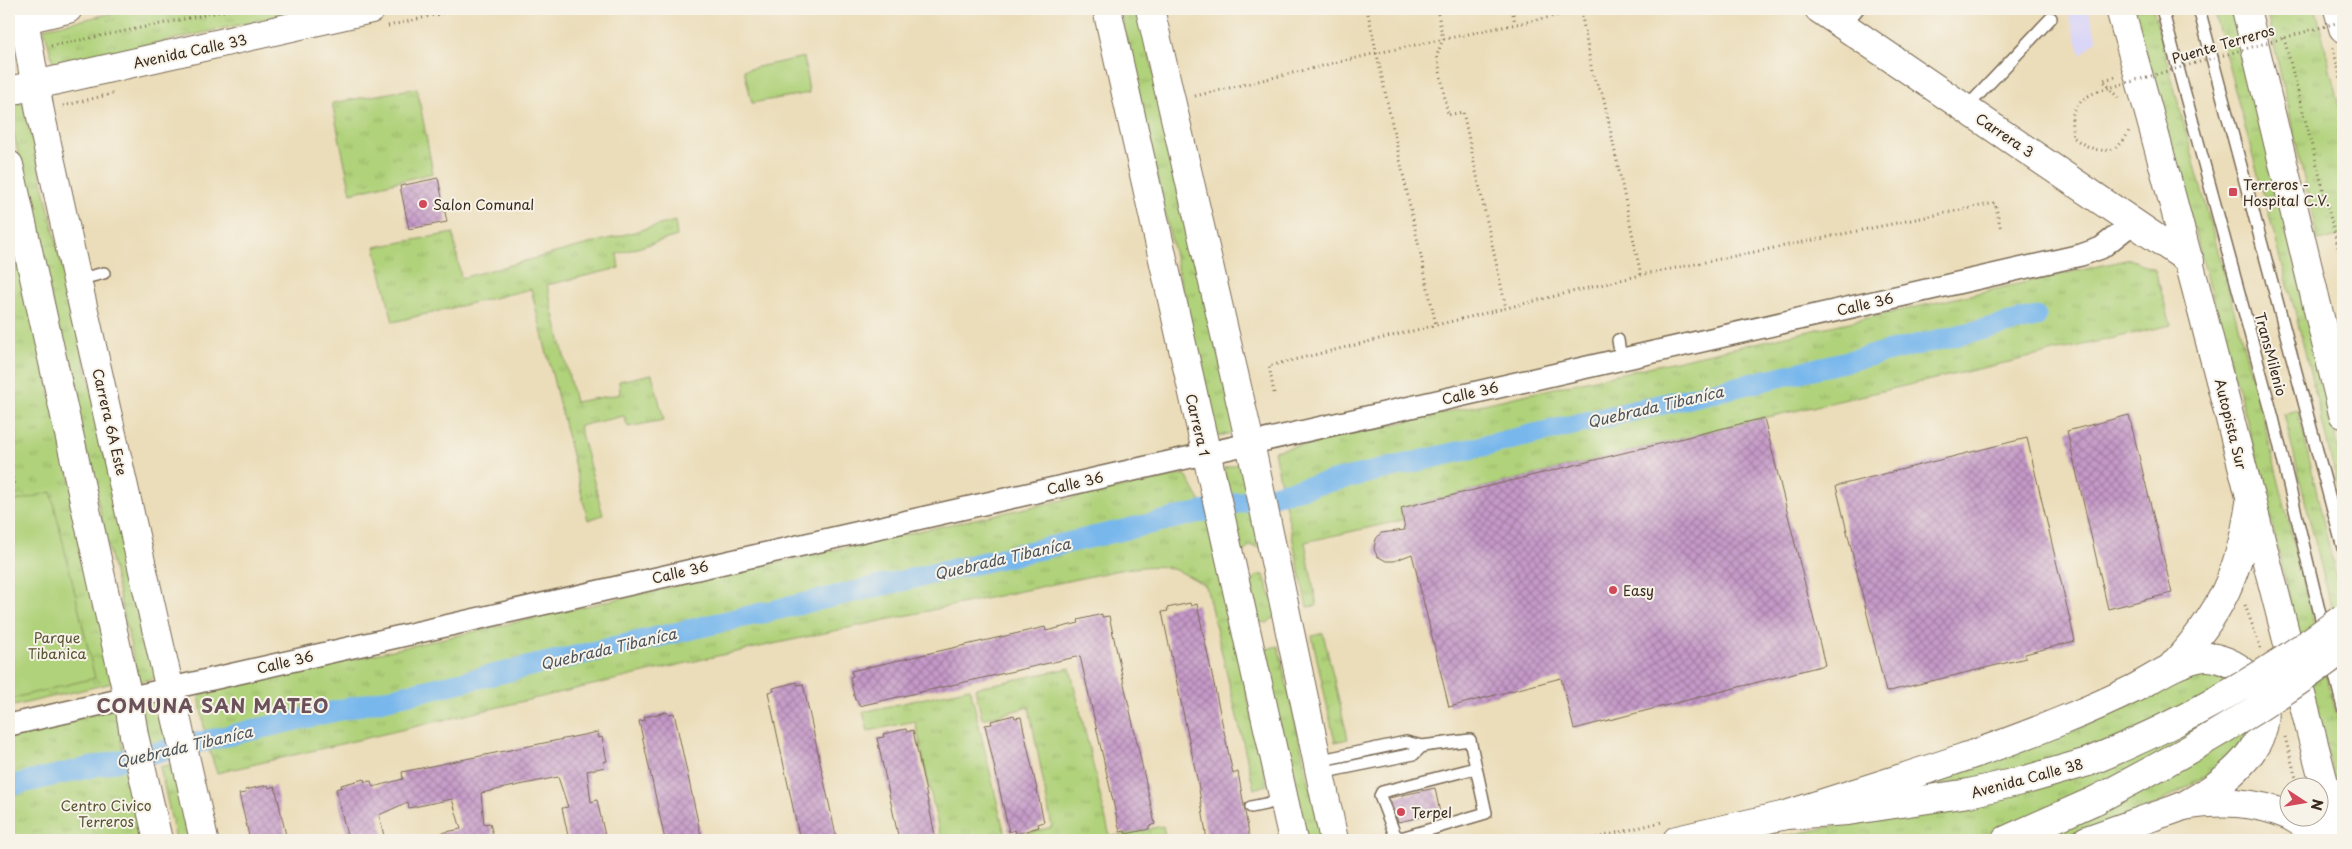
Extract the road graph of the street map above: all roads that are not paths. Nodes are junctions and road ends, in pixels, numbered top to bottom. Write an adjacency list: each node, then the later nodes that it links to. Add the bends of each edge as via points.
1 (68, 9): 13 (main road)
2 (370, 9): 15 (main road, Avenida Calle 33)
3 (1107, 9): 25 (main road, Carrera 1, via 1120,105)
4 (1150, 9): 24 (main road)
5 (1820, 9): 11 (main road, Carrera 3)
6 (2120, 9): 20 (main road, Autopista Sur)
7 (2162, 9): 37 (lane, TransMilenio, via 2273,418)
8 (2199, 9): 27 (lane, TransMilenio)
9 (2246, 9): 23 (main road)
10 (2338, 9): 14 (main road)
11 (1851, 17): 17 (main road, Carrera 3)
12 (2050, 18): 17 (lane)
13 (14, 19): 15 (main road, Carrera 6A Este, via 29,51)
14 (2343, 28)
15 (36, 85): 16 (main road, Avenida Calle 33); 22 (main road, Carrera 6A Este)
16 (9, 91)
17 (1966, 108): 19 (main road, Carrera 3)
18 (9, 166): 36 (main road)
19 (2133, 223): 20 (main road, Carrera 3); 24 (street, Calle 36, via 2101,248 2081,255 1620,349)
20 (2190, 262): 26 (main road, Autopista Sur)
21 (104, 273): 22 (lane)
22 (77, 280): 35 (main road, Carrera 6A Este)
23 (2343, 414)
24 (1250, 443): 25 (street, Calle 36); 28 (main road)
25 (1205, 453): 29 (main road, Carrera 1); 35 (street, Calle 36, via 911,512)
26 (2250, 503): 34 (main road, via 2244,541 2233,577 2203,631); 55 (main road, Autopista Sur)
27 (2343, 548)
28 (1278, 578): 29 (main road, via 1269,565 1255,562 1243,568); 32 (main road)
29 (1236, 590): 31 (main road, Carrera 1)
30 (2343, 618): 45 (main road, Avenida Calle 38, bridge, via 2224,698 2180,722 2088,762 1960,795 1848,811)
31 (1243, 619): 32 (main road, via 1254,633 1264,639 1276,637); 41 (main road, Carrera 1)
32 (1289, 626): 39 (main road)
33 (2343, 649): 52 (main road, bridge, via 2213,736 2096,800)
34 (2171, 668): 42 (main road, via 2199,657 2228,662 2249,676 2263,704 2263,728 2249,757); 45 (main road, via 2060,722)
35 (170, 688): 36 (street, Calle 36); 49 (main road, Carrera 6A Este)
36 (128, 698): 38 (street, Calle 36); 48 (main road)
37 (2343, 708)
38 (9, 725)
39 (1319, 767): 40 (lane, via 1414,754 1422,746 1470,740); 51 (main road)
40 (1476, 768): 40 (lane, via 1382,792 1380,796 1395,835 1401,838 1486,813)
41 (1284, 800): 43 (lane); 50 (main road, Carrera 1)
42 (2184, 806): 44 (main road, via 2210,801 2236,802); 53 (main road)
43 (1251, 807)
44 (2280, 812)
45 (1786, 815): 47 (main road, Avenida Calle 38)
46 (2306, 826): 54 (main road)
47 (1674, 830)
48 (158, 840)
49 (204, 840)
50 (1292, 840)
51 (1334, 840)
52 (2006, 840)
53 (2087, 840)
54 (2326, 840)
55 (2339, 840)

